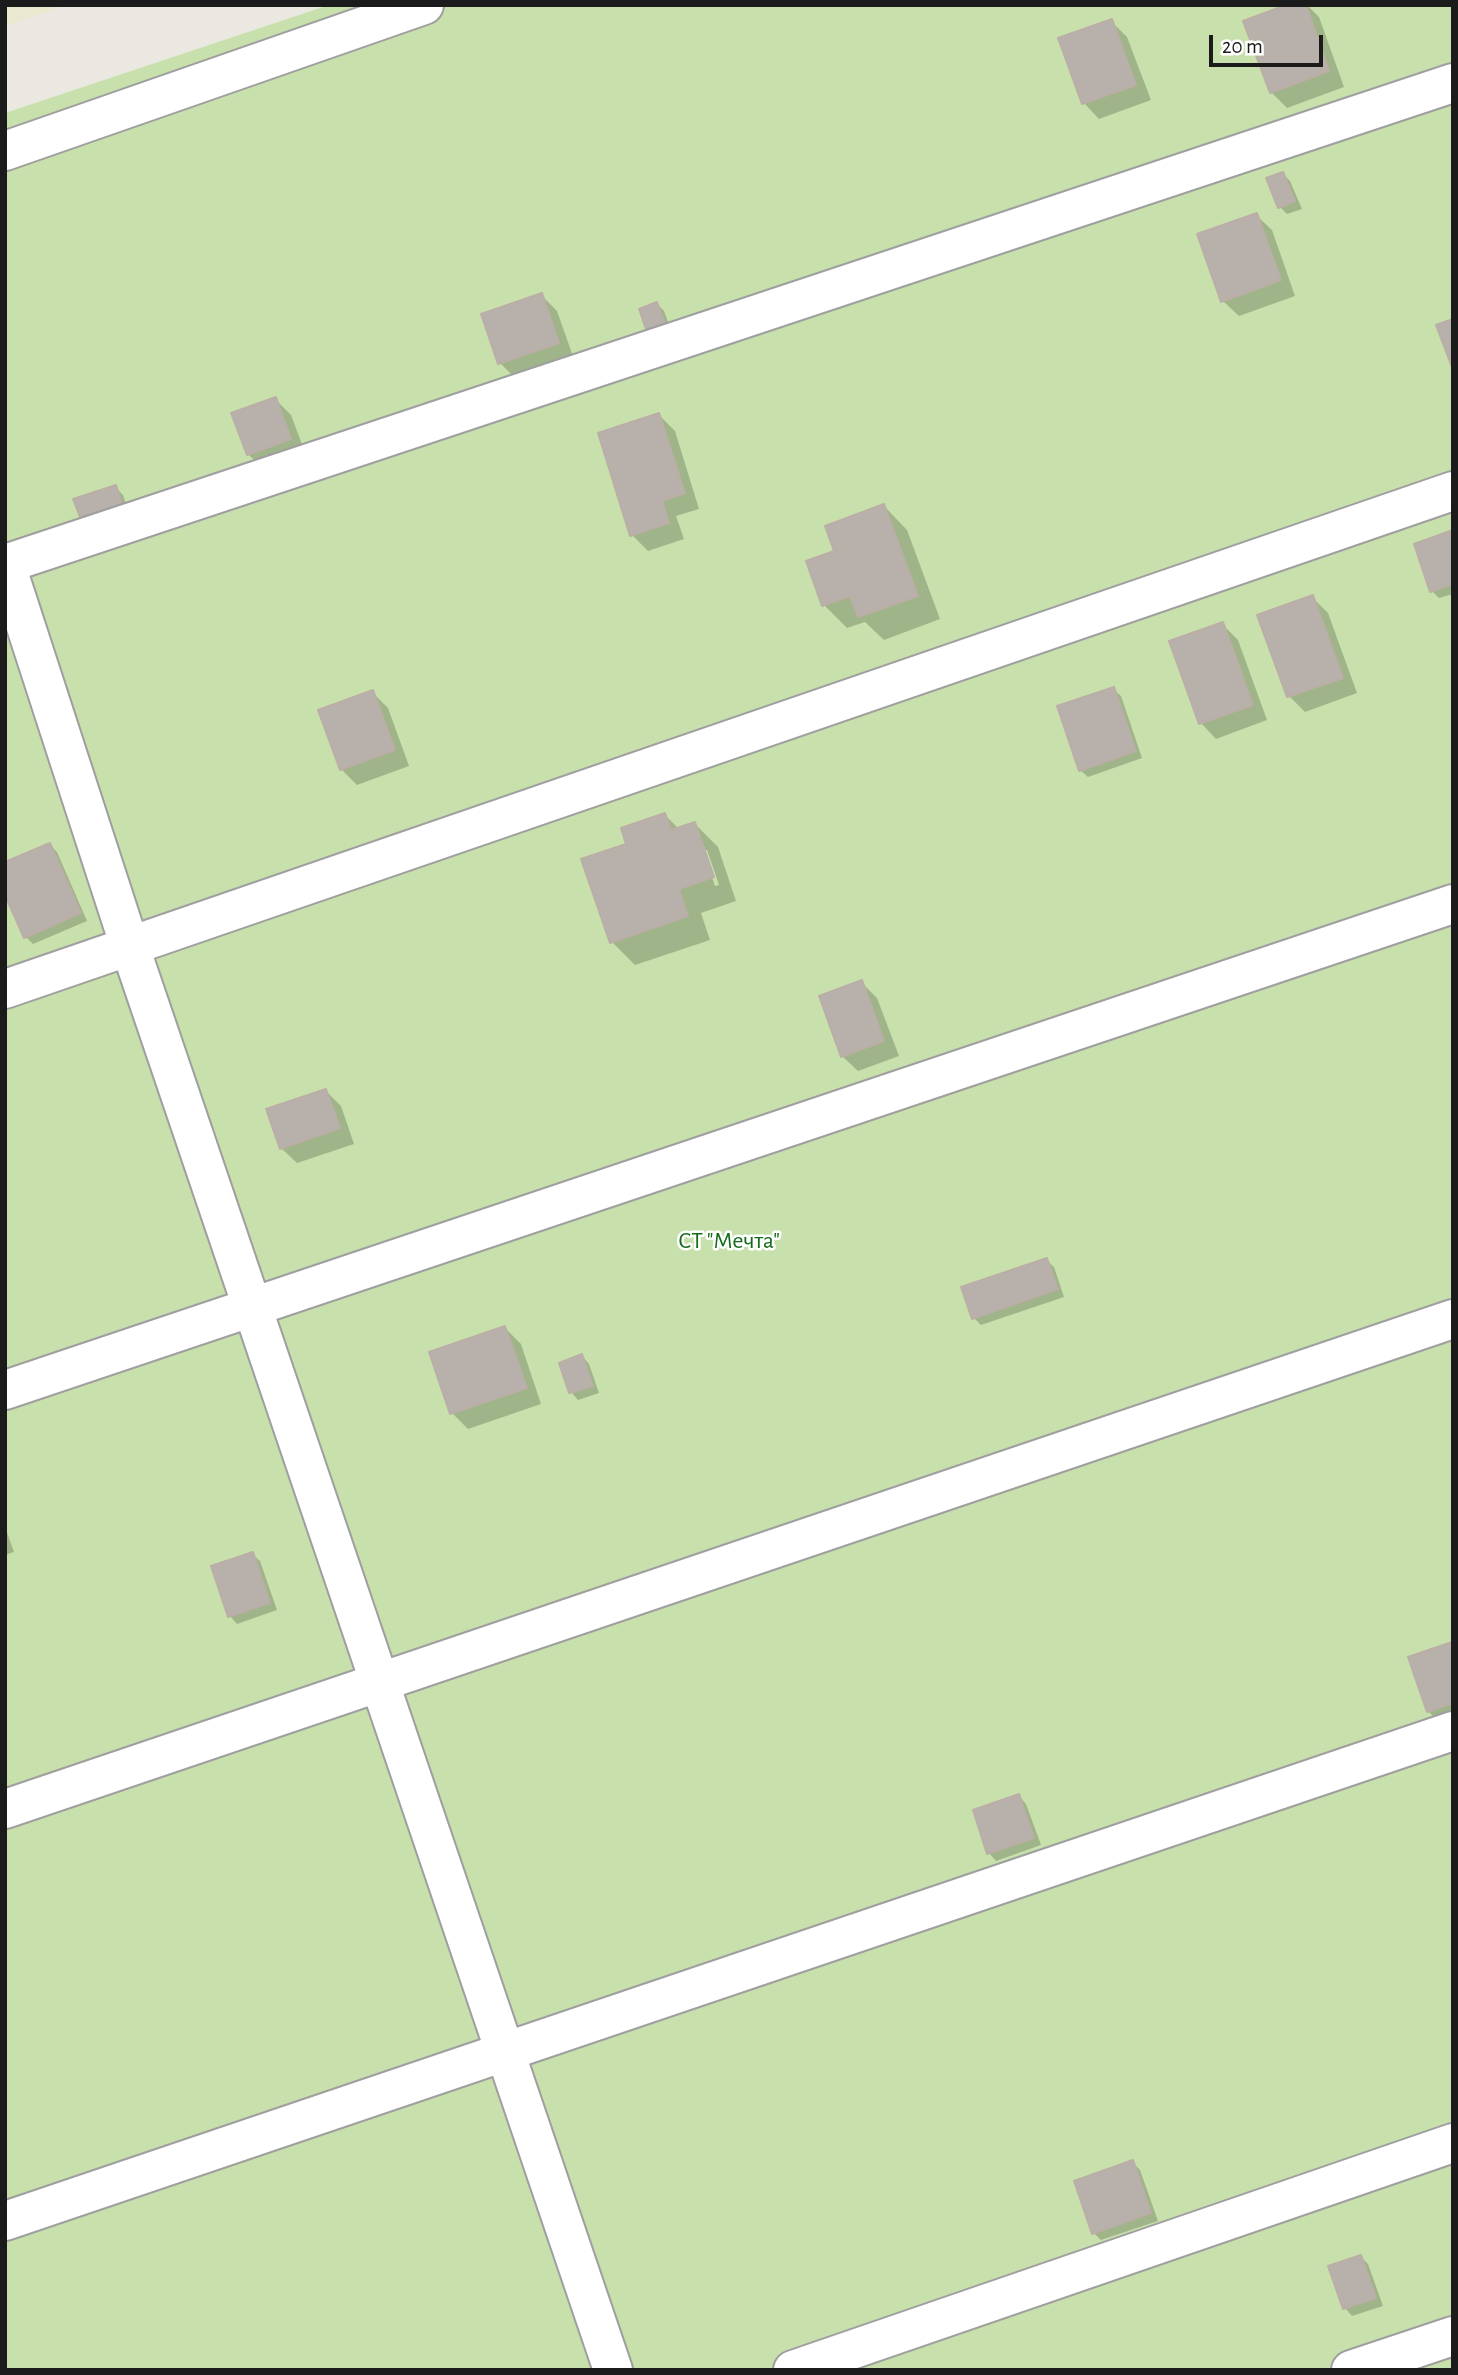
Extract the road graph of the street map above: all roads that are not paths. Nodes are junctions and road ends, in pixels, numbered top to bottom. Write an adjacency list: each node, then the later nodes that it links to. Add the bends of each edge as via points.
1 (424, 5): 3 (lane)
2 (1453, 83): 5 (lane)
3 (5, 151)
4 (1453, 491): 7 (lane)
5 (5, 563): 7 (lane)
6 (1453, 904): 9 (lane)
7 (130, 947): 8 (lane); 9 (lane)
8 (5, 989)
9 (251, 1307): 11 (lane); 12 (lane)
10 (1453, 1319): 12 (lane)
11 (5, 1390)
12 (379, 1682): 14 (lane); 15 (lane)
13 (1453, 1731): 15 (lane)
14 (5, 1809)
15 (505, 2051): 17 (lane); 19 (lane)
16 (1453, 2143): 20 (lane)
17 (5, 2221)
18 (1453, 2336): 21 (lane)
19 (613, 2370)
20 (793, 2370)
21 (1351, 2370)

